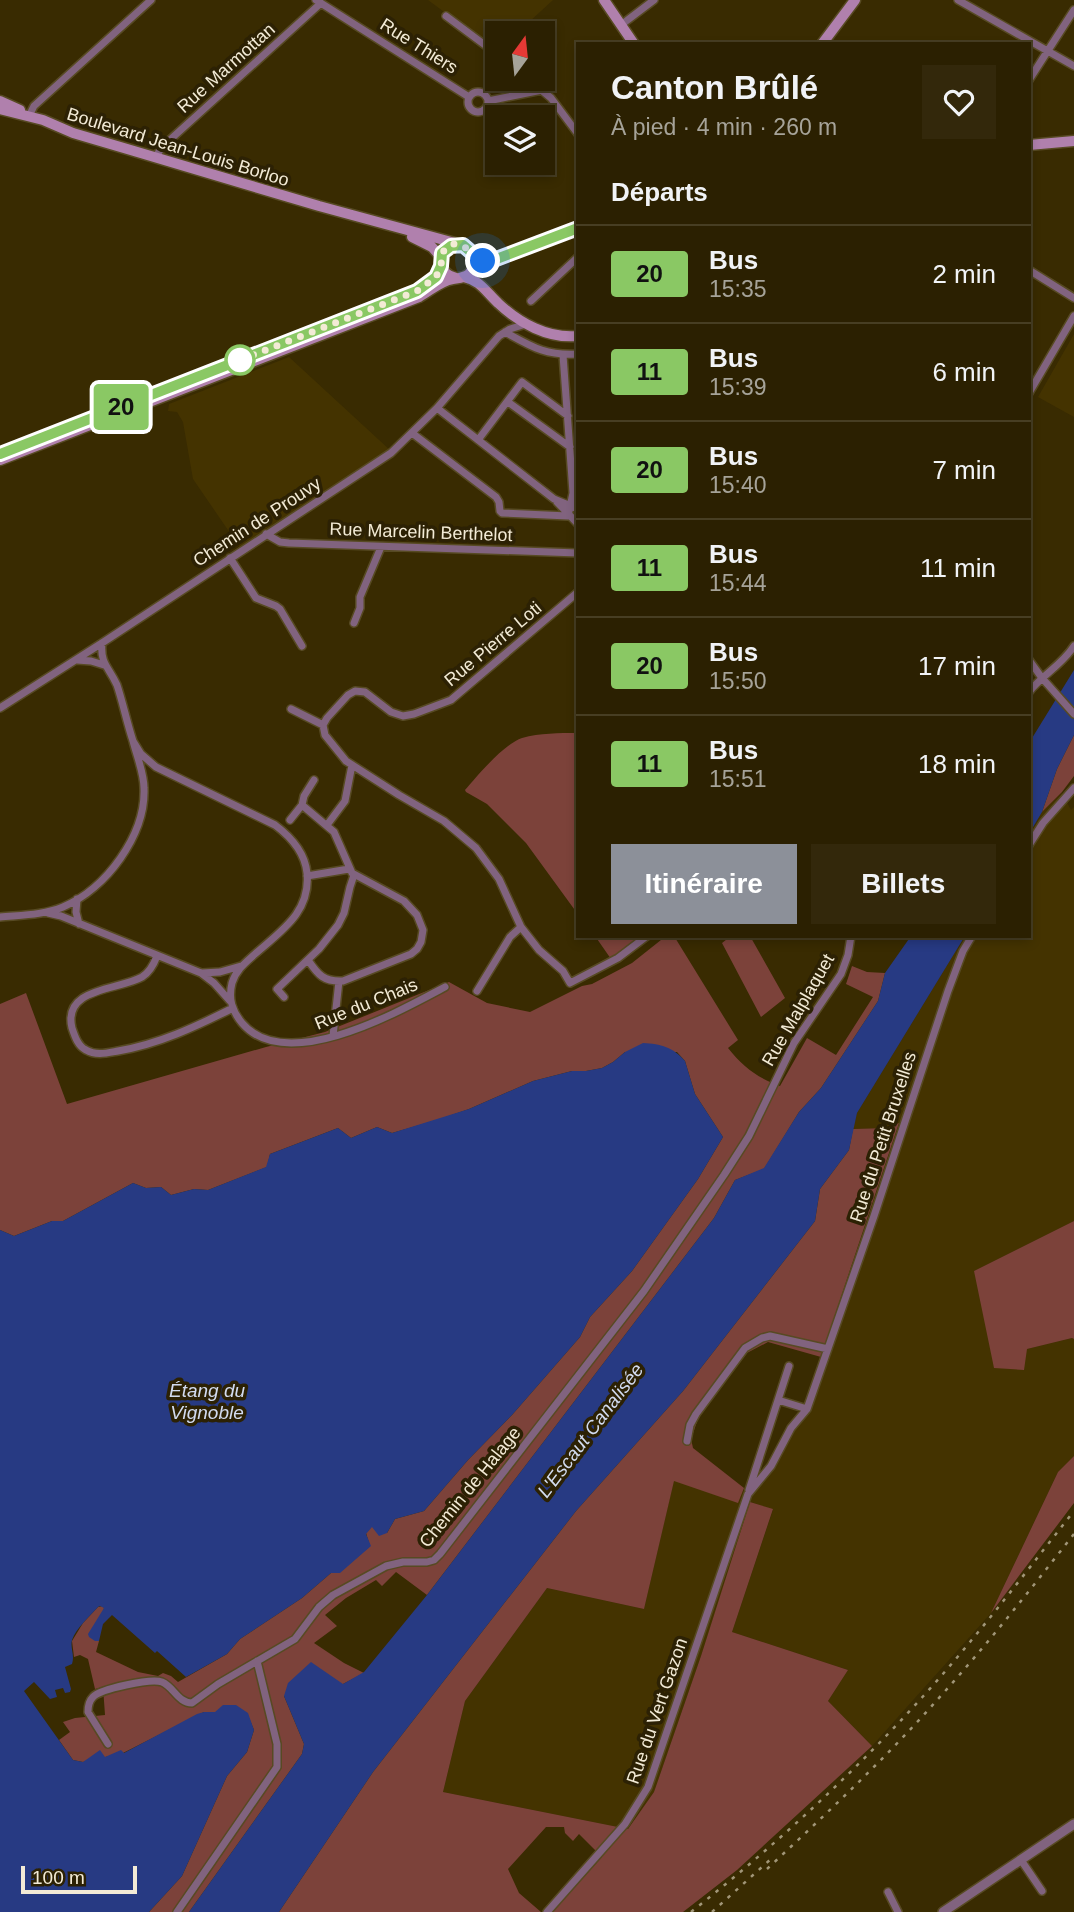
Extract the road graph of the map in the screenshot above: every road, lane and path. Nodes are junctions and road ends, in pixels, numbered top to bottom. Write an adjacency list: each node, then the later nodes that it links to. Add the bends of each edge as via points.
1 (151, 0): 22 (street, via 35,104)
2 (604, 0): 9 (main road)
3 (654, 0): 9 (street)
4 (855, 0): 11 (main road)
5 (958, 0): 13 (street)
6 (318, 2): 18 (street, Rue Thiers); 26 (street, Rue Marmottan)
7 (1074, 10): 13 (street)
8 (446, 16): 12 (street)
9 (621, 24): 10 (main road)
10 (633, 42)
11 (824, 42)
12 (485, 45)
13 (1047, 51): 14 (street); 15 (street)
14 (1074, 66)
15 (1031, 77)
16 (537, 91): 20 (street)
17 (543, 91): 23 (street)
18 (469, 97): 20 (street, via 480,92); 20 (street, via 475,112 484,111)
19 (0, 100): 22 (main road, Boulevard Jean-Louis Borloo)
20 (488, 101)
21 (0, 109): 22 (main road, Boulevard Jean-Louis Borloo)
22 (29, 116): 26 (main road, Boulevard Jean-Louis Borloo)
23 (576, 131)
24 (1074, 141): 25 (main road)
25 (1031, 145)
26 (155, 158): 27 (main road, Boulevard Jean-Louis Borloo)
27 (319, 206): 29 (main road, Boulevard Jean-Louis Borloo); 32 (main road, Boulevard Jean-Louis Borloo, via 417,239 434,248)
28 (576, 229): 30 (main road, via 497,260)
29 (459, 244): 30 (main road); 32 (main road, via 448,247)
30 (474, 256): 34 (main road, via 473,268)
31 (576, 259): 36 (street)
32 (441, 261): 34 (main road, via 447,275); 50 (main road, via 436,277 417,291)
33 (1031, 271): 35 (street)
34 (460, 278): 38 (main road, via 478,282 504,309); 51 (main road)
35 (1074, 298)
36 (531, 300)
37 (1074, 316): 43 (street)
38 (527, 324): 39 (street, Chemin de Prouvy); 40 (main road)
39 (505, 332): 42 (street, via 543,351); 45 (street, Chemin de Prouvy)
40 (576, 336)
41 (576, 354): 42 (street)
42 (563, 355): 46 (street)
43 (1031, 390)
44 (508, 402): 46 (street, via 522,383); 48 (street); 49 (street)
45 (437, 408): 47 (street, Chemin de Prouvy); 48 (street)
46 (568, 416): 49 (street)
47 (412, 433): 54 (street, via 496,497 502,513); 56 (street, Chemin de Prouvy, via 380,460)
48 (478, 440): 52 (street)
49 (570, 447): 53 (street)
50 (0, 454)
51 (0, 460)
52 (554, 499): 53 (street); 54 (street)
53 (574, 508): 54 (street)
54 (568, 516): 55 (street)
55 (576, 522)
56 (266, 534): 57 (street, Rue Marcelin Berthelot, via 289,544); 59 (street, Chemin de Prouvy)
57 (381, 547): 58 (street, Rue Marcelin Berthelot); 61 (street)
58 (576, 553)
59 (230, 558): 62 (street, Chemin de Prouvy); 63 (street, via 256,598 280,609)
60 (576, 594): 73 (street, Rue Pierre Loti, via 451,700 403,716 365,692 355,691)
61 (354, 623)
62 (102, 643): 65 (street, Chemin de Prouvy); 67 (street)
63 (302, 646)
64 (1074, 646): 68 (street)
65 (76, 660): 67 (street); 70 (street, Chemin de Prouvy)
66 (1031, 663): 68 (street)
67 (104, 665): 74 (street, via 117,685)
68 (1042, 678): 69 (street); 72 (street)
69 (1031, 690)
70 (0, 708)
71 (291, 709): 73 (street)
72 (1074, 714)
73 (323, 725): 75 (street, via 325,735)
74 (133, 741): 76 (street); 78 (street)
75 (352, 765): 82 (street, via 345,802); 90 (street, via 464,836 493,868)
76 (162, 771): 78 (street, via 152,772); 85 (street, via 275,825 297,846)
77 (314, 780): 80 (street)
78 (144, 783): 86 (street, via 141,816 130,844 105,876)
79 (1074, 788): 83 (street)
80 (302, 805): 81 (street); 82 (street)
81 (290, 820)
82 (327, 825): 84 (street)
83 (1031, 842)
84 (352, 872): 85 (street); 95 (street, via 341,921); 98 (street, via 408,904 420,921 423,938 407,956)
85 (307, 876): 96 (street, via 298,914)
86 (78, 899): 87 (street); 89 (street)
87 (42, 912): 88 (street); 89 (street, Rue du Chais)
88 (0, 917)
89 (79, 924): 94 (street, Rue du Chais)
90 (521, 927): 91 (street, via 570,982 618,958); 100 (street)
91 (644, 938)
92 (851, 938): 104 (street, Rue Malplaquet, via 841,974 790,1049)
93 (971, 938): 105 (street, Rue du Petit Bruxelles, via 948,991)
94 (158, 956): 97 (street, Rue du Chais); 102 (street, via 141,977 88,995 78,1004 72,1024 82,1048 101,1054 140,1046 184,1032)
95 (308, 960): 98 (street, via 320,976); 101 (street, via 277,989)
96 (241, 966): 97 (street); 102 (street, via 233,981)
97 (201, 973): 102 (street, Rue du Chais)
98 (339, 981): 103 (street)
99 (445, 987): 103 (street, Rue du Chais)
100 (477, 991)
101 (284, 997)
102 (232, 1005): 103 (street, Rue du Chais, via 253,1033 274,1042 303,1043)
103 (332, 1036)
104 (749, 1136): 111 (street, Chemin de Halage, via 644,1291 440,1554 427,1562 386,1566 333,1595 295,1639)
105 (828, 1349): 108 (street, Rue du Petit Bruxelles); 109 (street, via 766,1337 745,1348 696,1414)
106 (789, 1366): 107 (street, Rue du Vert Gazon)
107 (778, 1400): 108 (street); 110 (street, Rue du Vert Gazon)
108 (807, 1409): 110 (street, Rue du Vert Gazon)
109 (687, 1441)
110 (748, 1494): 118 (street, Rue du Vert Gazon, via 646,1793 625,1824)
111 (257, 1661): 112 (street, Chemin de Halage, via 190,1704 155,1680 98,1693 88,1712); 117 (street, via 277,1744 276,1767)
112 (108, 1744)
113 (1074, 1824): 114 (street)
114 (1021, 1860): 116 (street); 120 (street)
115 (888, 1892): 119 (street)
116 (1042, 1892)
117 (177, 1912)
118 (547, 1912)
119 (898, 1912)
120 (943, 1912)

